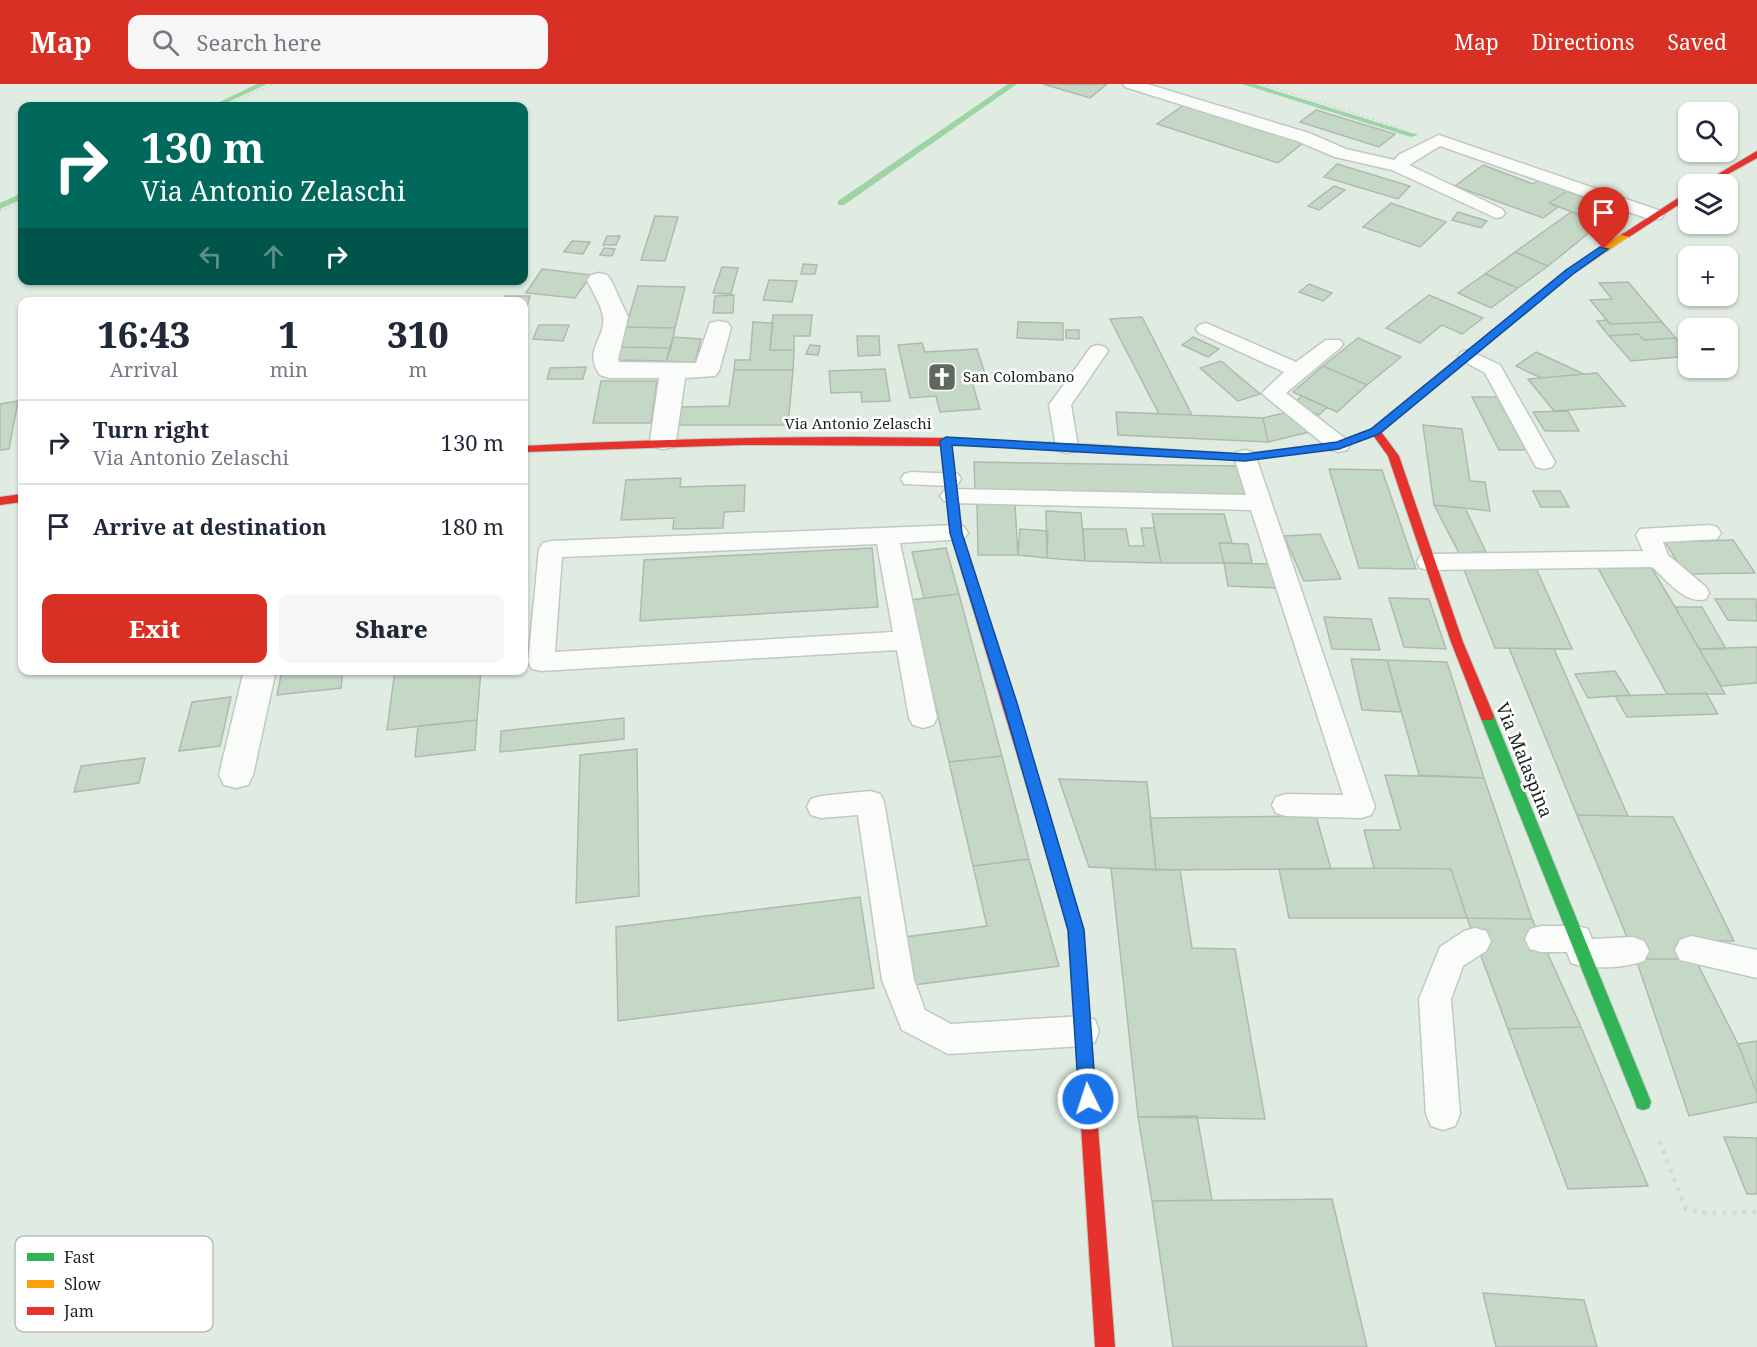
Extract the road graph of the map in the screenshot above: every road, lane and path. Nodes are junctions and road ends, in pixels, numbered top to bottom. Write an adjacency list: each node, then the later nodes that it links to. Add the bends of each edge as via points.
1 (273, 84): 4 (path)
2 (1131, 84): 7 (lane, via 1303,137 1341,153)
3 (1262, 84): 5 (path)
4 (234, 102)
5 (1439, 140): 7 (lane); 13 (lane)
6 (1752, 159): 8 (street)
7 (1398, 166): 12 (lane)
8 (1724, 174)
9 (1678, 201): 13 (street, Via Antonio Zelaschi)
10 (18, 203): 11 (path)
11 (0, 211)
12 (1496, 213)
13 (1655, 215): 19 (street, Via Antonio Zelaschi, via 1570,272)
14 (599, 280): 21 (street, via 616,317 605,359 609,370)
15 (719, 328): 21 (street, via 706,372)
16 (1206, 329): 20 (lane)
17 (1332, 344): 20 (lane)
18 (1098, 351): 26 (lane, via 1060,405)
19 (1467, 356): 22 (street, Via Antonio Zelaschi); 29 (lane, via 1492,369)
20 (1298, 370): 25 (lane, via 1273,393)
21 (673, 371): 23 (street)
22 (1375, 431): 25 (street, Via Antonio Zelaschi); 39 (street, Via Malaspina, via 1393,456)
23 (663, 441): 24 (street, Via Antonio Zelaschi); 27 (street, Via Antonio Zelaschi)
24 (946, 441): 26 (street, Via Antonio Zelaschi); 31 (street)
25 (1339, 445): 28 (street, Via Antonio Zelaschi)
26 (1067, 446): 28 (street, Via Antonio Zelaschi)
27 (528, 449)
28 (1245, 457): 34 (lane)
29 (1544, 462)
30 (912, 479): 31 (lane)
31 (951, 488): 34 (lane); 35 (street)
32 (18, 499): 33 (street)
33 (0, 501)
34 (1261, 503): 45 (lane, via 1362,807)
35 (956, 533): 37 (lane); 53 (street, via 1076,930)
36 (1709, 533): 38 (lane, via 1648,535)
37 (887, 536): 41 (lane); 41 (lane, via 551,549 541,662)
38 (1658, 559): 39 (lane); 40 (lane)
39 (1429, 562): 49 (street, Via Malaspina, via 1456,642)
40 (1696, 593)
41 (908, 639): 43 (lane)
42 (259, 675): 44 (street)
43 (924, 718)
44 (236, 775)
45 (1286, 805)
46 (821, 807): 53 (lane, via 870,802 898,980 913,1020 948,1039)
47 (1541, 939): 49 (lane)
48 (1475, 941): 55 (lane, via 1451,957 1436,999)
49 (1580, 946): 51 (lane); 54 (street, Via Malaspina)
50 (1690, 950): 52 (lane)
51 (1633, 951)
52 (1757, 964)
53 (1083, 1031): 57 (street)
54 (1643, 1102): 56 (path, via 1686,1209 1706,1214)
55 (1443, 1114)
56 (1757, 1212)
57 (1105, 1347)

